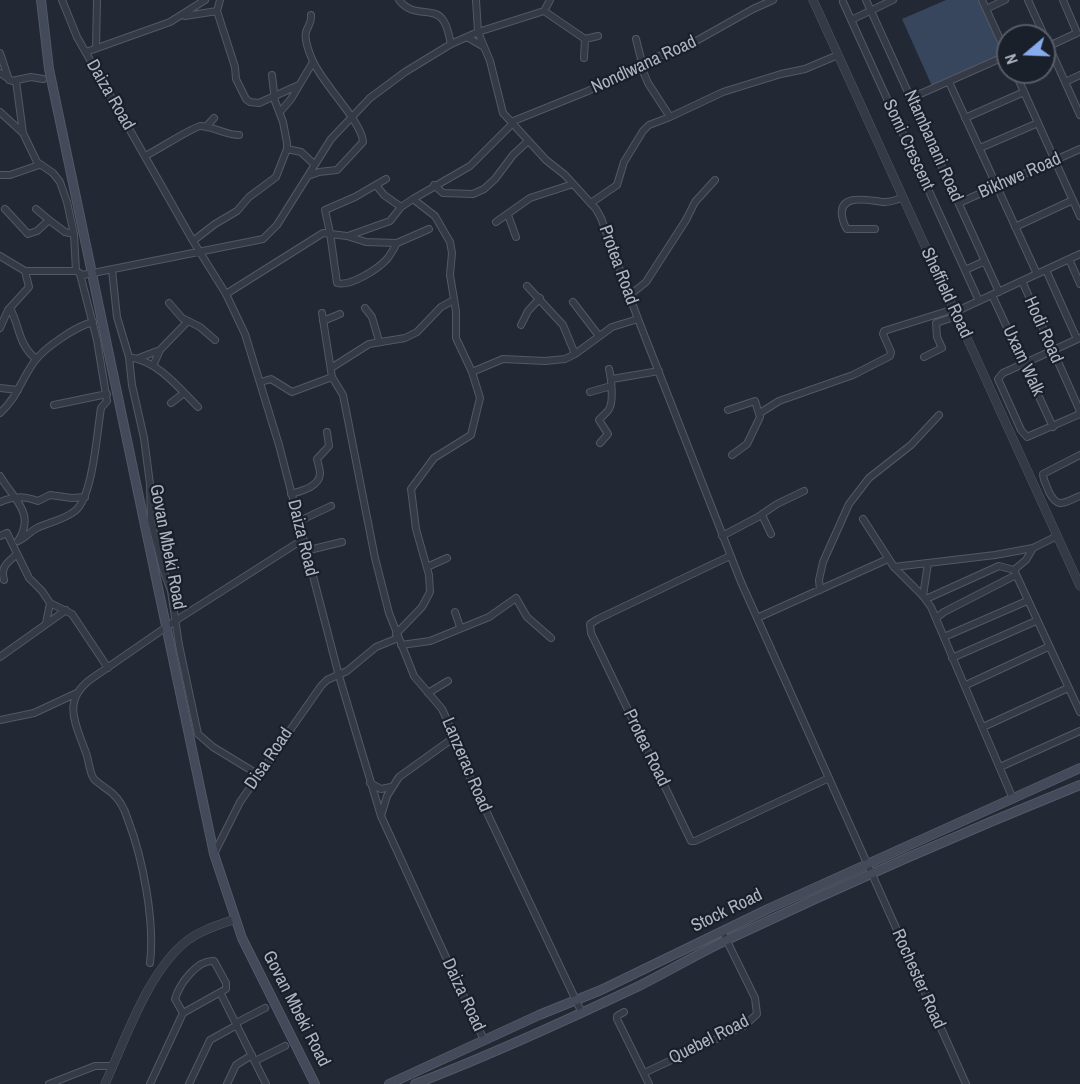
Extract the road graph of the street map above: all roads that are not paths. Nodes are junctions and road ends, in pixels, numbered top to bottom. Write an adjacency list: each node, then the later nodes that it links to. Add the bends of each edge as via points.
1 (41, 0): 118 (main road, Govan Mbeki Road, via 49,69)
2 (62, 0): 37 (street, Daiza Road)
3 (97, 0): 36 (street)
4 (205, 0): 23 (street, Daiza Road)
5 (220, 0): 20 (street)
6 (399, 0): 34 (street, via 408,9 440,16)
7 (476, 0): 27 (street, Protea Road)
8 (551, 0): 21 (street)
9 (773, 0): 44 (street, Nondlwana Road)
10 (813, 0): 38 (street, Sheffield Road)
11 (866, 0): 19 (street, Ntambanani Road)
12 (893, 0): 19 (street)
13 (982, 0): 18 (street)
14 (1005, 0): 18 (street)
15 (1028, 0): 25 (street)
16 (1063, 0): 28 (street)
17 (843, 2): 24 (street, Somi Crescent)
18 (986, 9): 26 (street)
19 (871, 10): 24 (street); 56 (street, Ntambanani Road)
20 (217, 11): 23 (street); 55 (street, via 244,96 254,103)
21 (544, 11): 27 (street); 31 (street)
22 (311, 15): 42 (street, via 306,40)
23 (182, 16): 36 (street, Daiza Road)
24 (851, 20): 114 (street, Somi Crescent)
25 (1038, 24)
26 (996, 30)
27 (478, 32): 30 (street); 35 (street, Protea Road)
28 (1079, 32): 33 (street)
29 (598, 36): 31 (street)
30 (466, 37): 34 (street); 35 (street)
31 (585, 39): 40 (street)
32 (636, 39): 44 (street)
33 (1056, 43)
34 (451, 44): 62 (street, via 388,84)
35 (484, 47): 64 (street, Protea Road, via 501,109)
36 (96, 48): 37 (street, Daiza Road)
37 (86, 52): 73 (street, Daiza Road)
38 (838, 54): 60 (street, via 805,69 723,92); 85 (street, Sheffield Road)
39 (1, 55): 49 (street)
40 (584, 58)
41 (996, 61): 50 (street)
42 (313, 62): 53 (street); 62 (street)
43 (1056, 62): 51 (street)
44 (641, 64): 60 (street); 64 (street, Nondlwana Road)
45 (0, 73): 49 (street)
46 (272, 75): 55 (street)
47 (1080, 75): 51 (street)
48 (43, 79): 49 (street)
49 (12, 81): 67 (street)
50 (949, 82): 56 (street); 63 (street)
51 (1065, 82): 59 (street)
52 (1020, 84): 54 (street)
53 (299, 85): 55 (street); 58 (street)
54 (1024, 92): 63 (street); 65 (street)
55 (274, 96): 58 (street)
56 (911, 99): 89 (street, Ntambanani Road)
57 (0, 112): 67 (street)
58 (280, 112): 71 (street)
59 (1080, 115)
60 (670, 117): 88 (street, via 645,128 624,162 617,185)
61 (214, 118): 66 (street)
62 (351, 118): 75 (street); 78 (street, via 362,134 362,145 337,170)
63 (965, 118): 70 (street)
64 (512, 123): 69 (street, Protea Road); 83 (street, via 470,166)
65 (1038, 123): 70 (street); 74 (street)
66 (206, 127): 68 (street); 73 (street, via 196,126)
67 (23, 134): 76 (street)
68 (239, 135)
69 (528, 141): 81 (street, Protea Road); 83 (street, via 478,192 443,193)
70 (980, 148): 84 (street)
71 (287, 149): 75 (street, via 301,152); 105 (street, via 273,181)
72 (1080, 149): 74 (street, Bikhwe Road)
73 (146, 156): 105 (street, Daiza Road)
74 (1055, 160): 84 (street, Bikhwe Road); 87 (street)
75 (314, 164): 78 (street)
76 (39, 165): 77 (street); 102 (street, via 60,182)
77 (0, 175)
78 (308, 176): 108 (street, via 277,225 263,239)
79 (386, 179): 82 (street)
80 (715, 180): 125 (street, via 695,202 646,282)
81 (573, 184): 88 (street, Protea Road); 93 (street, via 530,198)
82 (376, 185): 90 (street); 101 (street, via 325,210)
83 (434, 185): 86 (street)
84 (996, 186): 89 (street, Bikhwe Road); 97 (street)
85 (903, 197): 100 (street, via 886,202 847,201 842,212 844,227); 134 (street, Sheffield Road)
86 (413, 199): 90 (street); 128 (street, via 435,216 448,237)
87 (1073, 200): 94 (street); 97 (street)
88 (591, 203): 125 (street, Protea Road, via 601,218)
89 (959, 203): 112 (street, Ntambanani Road)
90 (401, 207): 98 (street, via 390,221)
91 (5, 208): 95 (street, via 28,234)
92 (36, 209): 95 (street)
93 (508, 215): 96 (street); 104 (street)
94 (1080, 216)
95 (50, 220): 102 (street)
96 (496, 222)
97 (1015, 227): 119 (street)
98 (375, 228): 103 (street); 106 (street)
99 (429, 228): 107 (street)
100 (875, 229)
101 (330, 233): 103 (street); 107 (street, via 339,285 378,267); 124 (street, via 323,233)
102 (74, 234): 117 (street)
103 (348, 236): 106 (street)
104 (516, 237)
105 (193, 241): 108 (street, Daiza Road)
106 (376, 242): 107 (street)
107 (397, 243)
108 (200, 252): 113 (street); 124 (street, Daiza Road)
109 (1080, 254): 111 (street)
110 (0, 256): 116 (street)
111 (1069, 259): 115 (street); 121 (street)
112 (985, 261): 114 (street); 123 (street, Ntambanani Road)
113 (112, 270): 118 (street); 150 (street, via 117,317)
114 (965, 270): 129 (street, Somi Crescent)
115 (1046, 270): 119 (street); 144 (street, Hodi Road)
116 (25, 271): 117 (street); 132 (street, via 29,287)
117 (78, 273): 118 (street); 140 (street)
118 (92, 274): 225 (main road, Govan Mbeki Road)
119 (1037, 274): 120 (street)
120 (1022, 282): 123 (street); 148 (street, Hodi Road)
121 (1080, 284)
122 (526, 286): 127 (street)
123 (999, 292): 126 (street)
124 (226, 294): 161 (street, Daiza Road)
125 (630, 295): 137 (street, Protea Road)
126 (992, 295): 129 (street); 154 (street, Uxam Walk)
127 (540, 298): 141 (street); 149 (street, via 563,325)
128 (454, 300): 146 (street, via 443,305 413,335); 159 (street, via 456,339)
129 (978, 301): 134 (street)
130 (573, 302): 143 (street)
131 (170, 303): 138 (street)
132 (10, 308): 142 (street); 153 (street, via 23,345)
133 (365, 308): 146 (street, via 372,316)
134 (955, 312): 151 (street, via 936,323 942,348); 173 (street, via 884,331 890,356 853,375 779,401); 194 (street, Sheffield Road)
135 (322, 313): 139 (street, Lanzerac Road)
136 (340, 314): 139 (street)
137 (638, 319): 143 (street, via 612,327); 158 (street, Protea Road)
138 (188, 321): 145 (street); 147 (street)
139 (323, 321): 156 (street, Lanzerac Road)
140 (93, 322): 153 (street, via 67,334); 167 (street)
141 (521, 325)
142 (0, 328)
143 (599, 336): 149 (street)
144 (1079, 339): 148 (street)
145 (214, 340)
146 (379, 341): 156 (street)
147 (160, 350): 152 (street); 155 (street)
148 (1052, 350): 154 (street); 172 (street, Hodi Road)
149 (575, 354): 159 (street, via 555,360 503,359)
150 (129, 357): 152 (street); 221 (street, via 144,438 152,527)
151 (924, 357)
152 (139, 358): 155 (street)
153 (36, 359): 164 (street)
154 (1024, 364): 176 (street, Uxam Walk); 176 (street, via 999,377 999,382 1023,434 1027,437)
155 (153, 366): 166 (street)
156 (331, 368): 160 (street, Lanzerac Road)
157 (609, 369): 162 (street)
158 (659, 371): 162 (street); 195 (street, Protea Road)
159 (472, 372): 208 (street, via 480,401 473,433 432,460 410,490)
160 (332, 377): 161 (street, via 290,392 271,379); 228 (street, Lanzerac Road, via 342,392 375,558)
161 (261, 382): 183 (street, Daiza Road)
162 (611, 382): 165 (street); 178 (street, via 611,404 599,420 608,434)
163 (0, 388): 164 (street)
164 (18, 390): 174 (street)
165 (590, 392)
166 (184, 393): 168 (street); 170 (street)
167 (107, 394): 169 (street); 184 (street)
168 (171, 404)
169 (54, 405)
170 (198, 407)
171 (728, 410): 173 (street, via 755,401)
172 (1080, 412): 176 (street)
173 (760, 413): 179 (street, via 747,444)
174 (0, 414)
175 (939, 415): 213 (street, via 911,445 869,478 849,504 823,562)
176 (1053, 427)
177 (327, 432): 183 (street, via 329,446 317,460 318,479 311,487)
178 (600, 442)
179 (732, 455)
180 (1080, 455): 185 (street, via 1046,471 1043,478 1057,504)
181 (0, 476): 186 (street)
182 (804, 492): 189 (street)
183 (291, 494): 191 (street, Daiza Road)
184 (85, 496): 186 (street, via 50,495 40,501); 198 (street, via 72,514 36,528)
185 (1080, 496)
186 (14, 497): 187 (street); 198 (street, via 26,518 24,530)
187 (0, 502)
188 (332, 506): 191 (street)
189 (762, 515): 192 (street); 195 (street)
190 (863, 519): 205 (street)
191 (297, 522): 196 (street, Daiza Road)
192 (771, 534)
193 (0, 536): 198 (street, via 7,533)
194 (1057, 536): 199 (street); 212 (street, Sheffield Road)
195 (722, 537): 203 (street, Protea Road)
196 (303, 540): 200 (street, Daiza Road); 221 (street)
197 (342, 542): 200 (street)
198 (15, 543): 201 (street)
199 (1034, 548): 202 (street); 210 (street)
200 (305, 551): 233 (street, Daiza Road)
201 (17, 554): 211 (street, via 3,567); 216 (street, via 29,578)
202 (995, 555): 206 (street); 207 (street)
203 (730, 556): 219 (street, Protea Road); 247 (street, Protea Road, via 598,619 590,624 591,633 691,841)
204 (447, 558): 208 (street)
205 (888, 559): 209 (street); 213 (street)
206 (928, 563): 209 (street); 214 (street)
207 (999, 566): 210 (street); 214 (street)
208 (427, 567): 228 (street, via 429,597)
209 (894, 567): 214 (street)
210 (1015, 573): 215 (street); 220 (street)
211 (4, 580)
212 (1080, 586)
213 (820, 590): 219 (street)
214 (925, 598): 220 (street)
215 (1028, 601): 222 (street); 226 (street)
216 (50, 603): 217 (street); 223 (street)
217 (66, 610): 223 (street); 232 (street)
218 (454, 612): 224 (street)
219 (757, 618): 247 (street, Protea Road)
220 (936, 618): 226 (street)
221 (176, 621): 225 (street); 246 (street, via 198,735)
222 (1036, 621): 229 (street); 231 (street)
223 (46, 624): 230 (street)
224 (460, 627): 227 (street, via 493,615 516,598 527,617); 228 (street, via 430,641)
225 (166, 628): 232 (street); 253 (main road, Govan Mbeki Road)
226 (944, 636): 231 (street)
227 (551, 638)
228 (398, 639): 233 (street, Disa Road, via 376,647); 238 (street, Lanzerac Road, via 415,677)
229 (1048, 647): 235 (street); 236 (street)
230 (0, 657)
231 (952, 658): 235 (street)
232 (108, 668): 237 (street)
233 (339, 676): 246 (street, Disa Road, via 321,686); 248 (street, Daiza Road)
234 (448, 681): 238 (street)
235 (966, 686): 241 (street)
236 (1068, 688): 239 (street); 241 (street)
237 (77, 693): 240 (street, via 34,713); 258 (street, via 74,717 92,775 120,803 141,862 150,924)
238 (428, 693): 243 (street, Lanzerac Road, via 446,716)
239 (1080, 712)
240 (0, 720)
241 (983, 727): 244 (street)
242 (1080, 731): 244 (street)
243 (452, 739): 250 (street, via 404,772); 260 (street, Lanzerac Road)
244 (1000, 767): 251 (street)
245 (1080, 768): 251 (main road, Stock Road)
246 (259, 775): 253 (street, Disa Road, via 240,802)
247 (829, 778): 254 (street, Protea Road)
248 (370, 783): 250 (street, via 381,789); 252 (street, Daiza Road)
249 (1080, 786): 255 (main road, Stock Road)
250 (392, 787): 252 (street)
251 (1013, 799): 254 (main road, Stock Road)
252 (381, 816): 266 (street, Daiza Road)
253 (214, 854): 256 (main road, Govan Mbeki Road)
254 (867, 865): 255 (street, Rochester Road); 257 (main road, Stock Road)
255 (871, 874): 257 (main road, Stock Road); 281 (street, Rochester Road)
256 (235, 920): 269 (street, via 194,936 168,958 154,978); 277 (main road, Govan Mbeki Road)
257 (724, 936): 260 (main road, Stock Road); 264 (main road, Stock Road); 270 (street, Quebel Road, via 755,998 757,1014 744,1026)
258 (150, 963)
259 (221, 994): 263 (street); 263 (street, via 226,983 215,962 208,960 184,979 176,996); 265 (street)
260 (576, 999): 264 (street, Lanzerac Road); 266 (main road, Stock Road)
261 (265, 1008): 265 (street)
262 (624, 1012): 270 (street, via 617,1019)
263 (183, 1013): 273 (street)
264 (582, 1013): 279 (main road, Stock Road)
265 (236, 1024): 268 (street); 274 (street, via 210,1040)
266 (484, 1040): 278 (main road, Stock Road)
267 (285, 1046): 268 (street)
268 (254, 1058): 275 (street, via 236,1065); 276 (street)
269 (113, 1066): 271 (street, via 88,1068); 272 (street)
270 (644, 1073): 280 (street)
271 (49, 1084)
272 (105, 1084)
273 (150, 1084)
274 (189, 1084)
275 (227, 1084)
276 (266, 1084)
277 (315, 1084)
278 (389, 1084)
279 (414, 1084)
280 (649, 1084)
281 (966, 1084)

